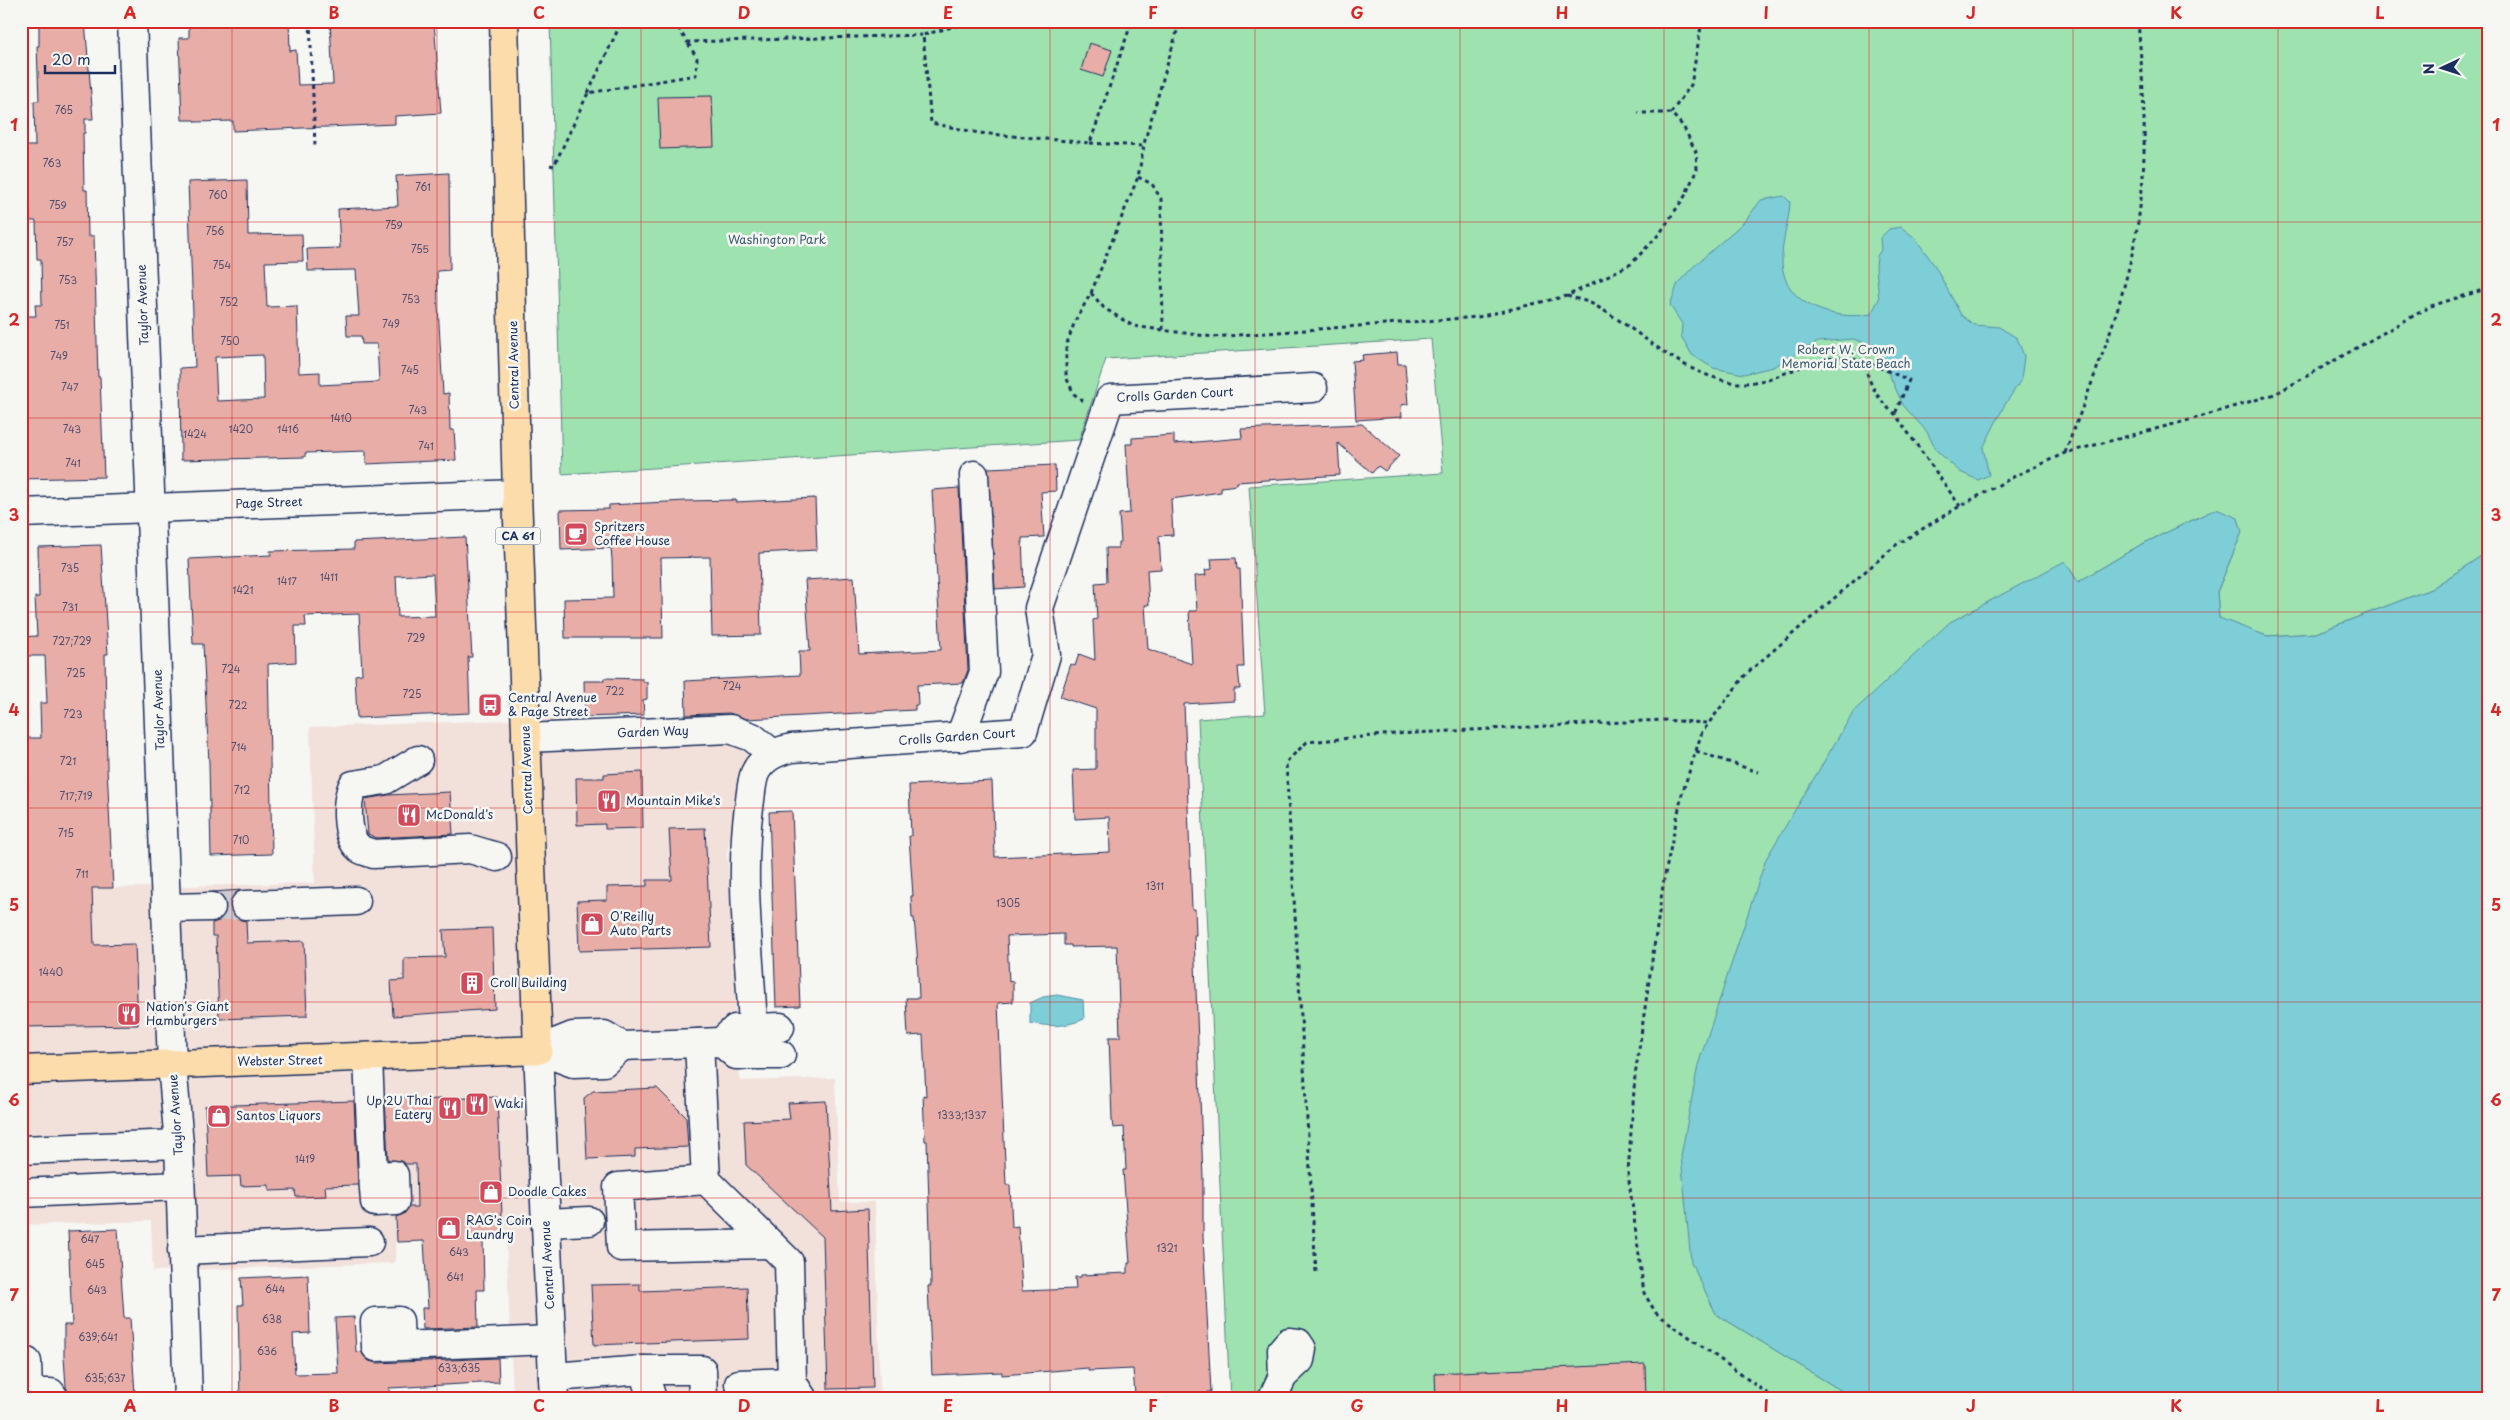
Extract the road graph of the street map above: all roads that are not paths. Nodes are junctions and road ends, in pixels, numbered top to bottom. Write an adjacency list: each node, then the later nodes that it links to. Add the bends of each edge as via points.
1 (132, 21): 6 (street, Taylor Avenue)
2 (504, 21): 5 (main road, Central Avenue / CA 61)
3 (1313, 388): 8 (street, Crolls Garden Court, via 1110,399 1039,608 1046,655 1023,732)
4 (974, 475): 8 (street, via 984,672)
5 (517, 494): 6 (street, Page Street); 9 (main road, Central Avenue / CA 61)
6 (151, 508): 7 (street, Page Street); 16 (street, Taylor Avenue)
7 (21, 513)
8 (960, 737): 10 (street, Crolls Garden Court, via 792,748)
9 (526, 738): 10 (street, Garden Way, via 730,730 752,737); 18 (main road, Central Avenue / CA 61)
10 (772, 754): 17 (street, via 756,772 746,828 745,859 766,1028 735,1029)
11 (418, 760): 12 (street, via 385,780 353,785 348,796 350,836 359,849 373,854 470,849)
12 (497, 857)
13 (356, 901): 14 (street)
14 (245, 905)
15 (211, 907): 16 (street)
16 (167, 908): 21 (street, Taylor Avenue)
17 (710, 1042): 18 (street, Webster Street, via 622,1046 604,1035 573,1036); 19 (street, via 736,1055); 26 (street)
18 (538, 1050): 20 (main road, Webster Street); 30 (street, Central Avenue)
19 (781, 1055)
20 (368, 1058): 21 (main road, Webster Street); 25 (street)
21 (172, 1064): 22 (main road, Webster Street); 23 (street, Taylor Avenue)
22 (21, 1070)
23 (178, 1144): 24 (street); 27 (street, Taylor Avenue)
24 (21, 1150)
25 (373, 1176)
26 (706, 1180): 29 (street, via 618,1187); 32 (street)
27 (180, 1186): 28 (street); 33 (street, Taylor Avenue)
28 (21, 1193)
29 (603, 1221): 30 (street); 32 (street, via 621,1247)
30 (546, 1222): 34 (street, Central Avenue)
31 (369, 1242): 33 (street)
32 (770, 1244): 40 (street, via 789,1262)
33 (182, 1250): 42 (street, Taylor Avenue)
34 (551, 1340): 35 (street); 39 (street, Central Avenue)
35 (400, 1346)
36 (26, 1362): 41 (street, via 28,1393 50,1393)
37 (643, 1370): 39 (street); 43 (street); 44 (street, via 702,1370)
38 (739, 1384): 40 (street)
39 (553, 1388)
40 (798, 1390)
41 (55, 1399)
42 (188, 1399)
43 (652, 1399)
44 (703, 1399)

